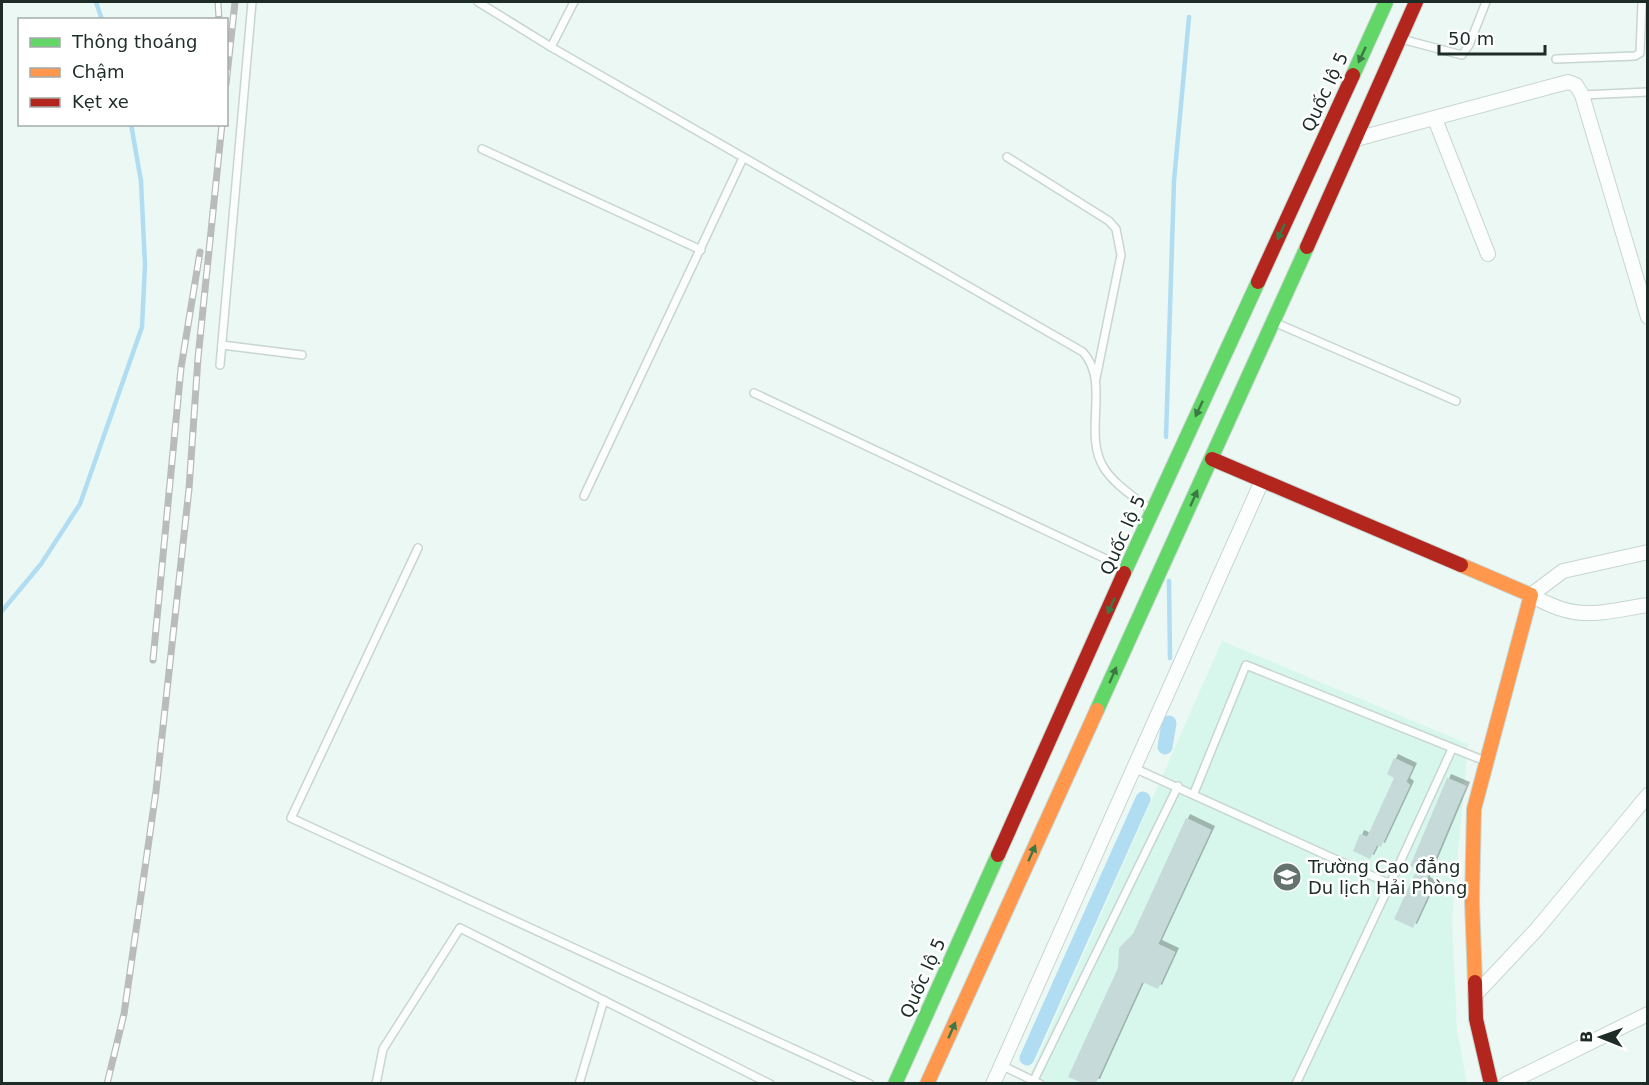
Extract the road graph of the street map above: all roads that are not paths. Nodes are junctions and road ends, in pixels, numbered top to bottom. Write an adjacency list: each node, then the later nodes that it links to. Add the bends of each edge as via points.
1 (252, 2): 22 (lane)
2 (478, 2): 9 (lane)
3 (574, 2): 9 (lane)
4 (1386, 2): 31 (main road, Quốc lộ 5, one-way to 31)
5 (1416, 2): 8 (main road)
6 (1486, 2): 8 (lane, via 1462,55)
7 (1642, 2): 10 (lane, via 1640,53)
8 (1400, 38): 14 (main road)
9 (551, 47): 17 (lane)
10 (1556, 59)
11 (1647, 92): 12 (lane)
12 (1582, 95): 13 (street, via 1576,85 1568,82); 20 (street)
13 (1435, 119): 14 (street); 19 (street)
14 (1356, 139): 21 (main road)
15 (482, 149): 18 (lane)
16 (1007, 157): 25 (lane, via 1109,221 1116,230 1121,255)
17 (743, 158): 18 (lane); 25 (lane, via 1083,352)
18 (701, 250): 30 (lane)
19 (1488, 254)
20 (1647, 316)
21 (1273, 322): 27 (lane); 28 (main road)
22 (222, 345): 23 (lane); 24 (lane)
23 (302, 355)
24 (220, 365)
25 (1095, 383): 31 (lane, via 1095,439 1102,466)
26 (754, 393): 34 (lane)
27 (1456, 400)
28 (1212, 459): 29 (main road); 54 (main road, one-way to 28)
29 (1262, 481): 35 (main road); 39 (street)
30 (584, 496)
31 (1152, 512): 34 (main road, Quốc lộ 5)
32 (418, 548): 52 (lane, via 291,818)
33 (1647, 552): 35 (street, via 1563,571)
34 (1127, 569): 53 (main road, Quốc lộ 5, one-way to 53)
35 (1531, 595): 36 (street, via 1567,612 1596,613); 38 (main road)
36 (1647, 605)
37 (1452, 749): 38 (lane); 41 (lane, via 1246,665); 43 (lane)
38 (1485, 761): 44 (main road, via 1474,809)
39 (1134, 768): 40 (lane); 47 (street)
40 (1178, 786): 41 (lane); 48 (lane)
41 (1194, 793): 43 (lane)
42 (1647, 795): 44 (street, via 1537,929)
43 (1390, 884): 56 (lane)
44 (1475, 994): 57 (main road, via 1476,1019)
45 (604, 1000): 49 (lane, via 460,928 383,1049); 50 (lane); 51 (lane)
46 (1647, 1014): 58 (street)
47 (1001, 1065): 48 (lane); 55 (street)
48 (1037, 1082)
49 (376, 1083)
50 (579, 1083)
51 (770, 1083)
52 (870, 1083)
53 (895, 1083)
54 (927, 1083)
55 (993, 1083)
56 (1296, 1083)
57 (1491, 1083)
58 (1506, 1083)

